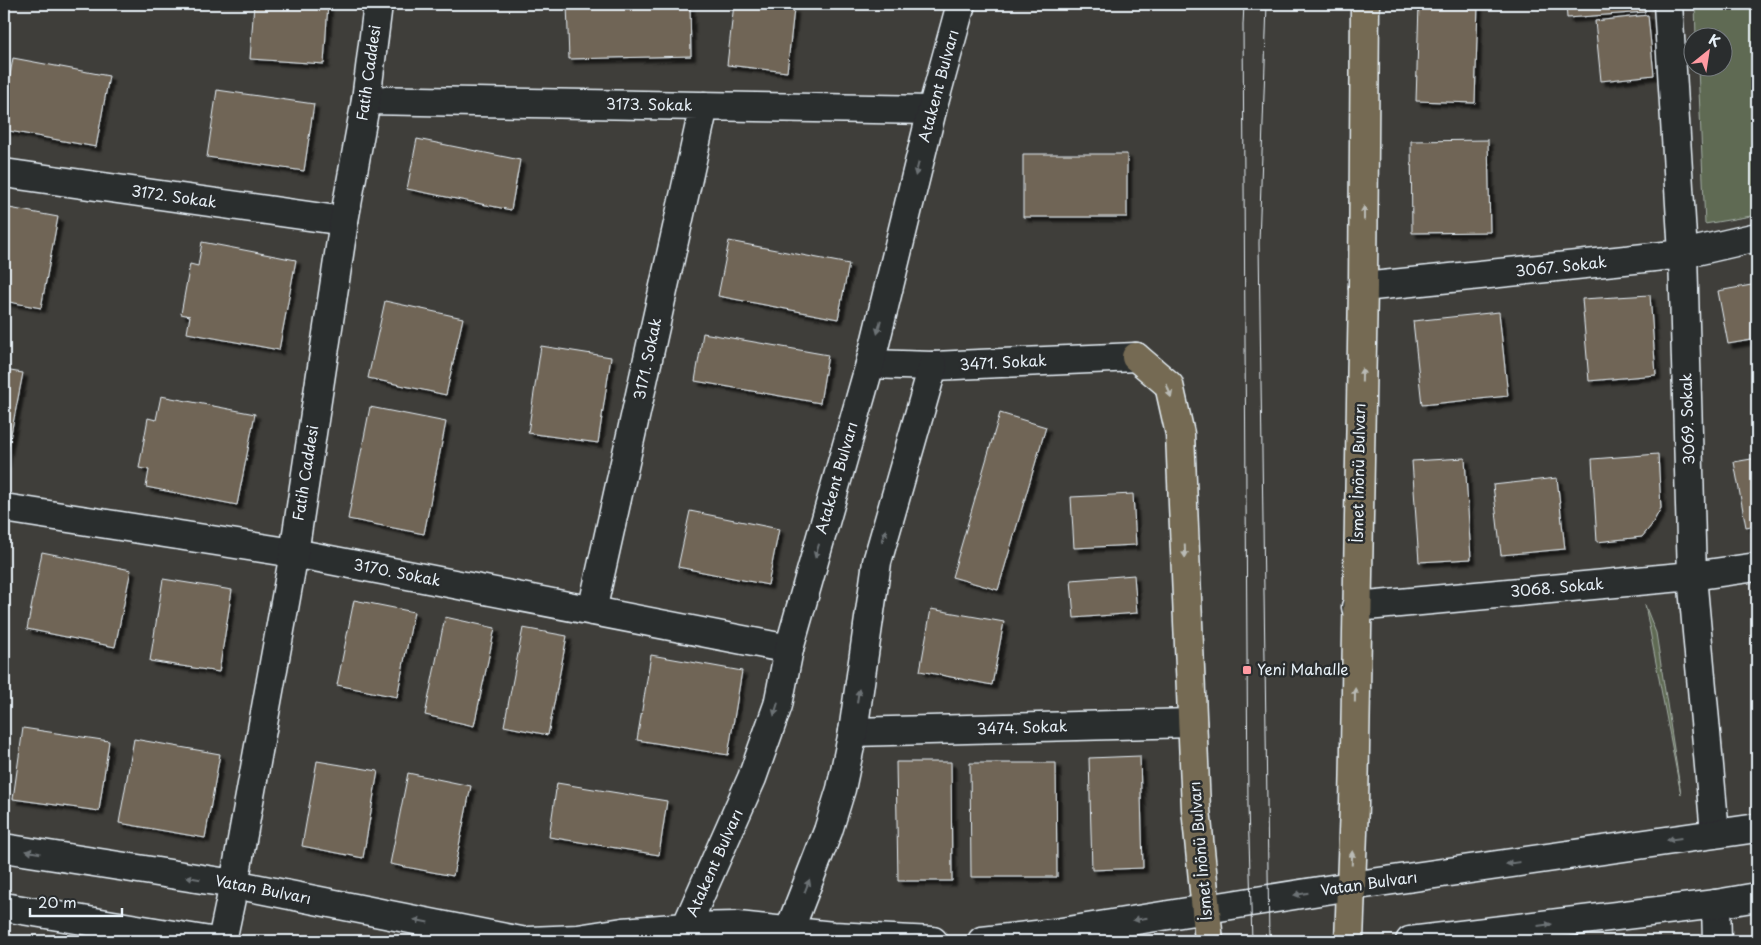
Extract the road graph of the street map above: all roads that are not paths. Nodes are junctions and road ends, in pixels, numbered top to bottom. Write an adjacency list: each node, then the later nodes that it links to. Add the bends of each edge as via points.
1 (378, 4): 5 (street, Fatih Caddesi)
2 (960, 4): 7 (street, Atakent Bulvarı)
3 (1365, 4): 12 (main road, İsmet İnönü Bulvarı, one-way to 3)
4 (1668, 4): 11 (street, 3069. Sokak)
5 (366, 100): 6 (street, 3173. Sokak); 9 (street, Fatih Caddesi)
6 (704, 106): 7 (street, 3173. Sokak); 21 (street, 3171. Sokak)
7 (932, 110): 14 (street, Atakent Bulvarı, one-way to 14)
8 (4, 174): 9 (street, 3172. Sokak)
9 (344, 221): 17 (street, Fatih Caddesi)
10 (1757, 236): 11 (street, 3067. Sokak)
11 (1683, 254): 12 (street, 3067. Sokak); 19 (street, 3069. Sokak)
12 (1364, 287): 20 (main road, İsmet İnönü Bulvarı, one-way to 12)
13 (1136, 356): 15 (street, 3471. Sokak); 23 (main road, İsmet İnönü Bulvarı, one-way to 23, via 1169,385 1180,434)
14 (870, 364): 15 (street, 3471. Sokak); 22 (street, Atakent Bulvarı, one-way to 22)
15 (933, 366): 24 (street, one-way to 15, via 877,562)
16 (4, 508): 17 (street, 3170. Sokak)
17 (294, 553): 21 (street, 3170. Sokak); 28 (street, Fatih Caddesi)
18 (1757, 566): 19 (street, 3068. Sokak)
19 (1692, 576): 20 (street, 3068. Sokak); 26 (street, 3069. Sokak)
20 (1356, 607): 29 (main road, İsmet İnönü Bulvarı, one-way to 20)
21 (592, 611): 22 (street, 3170. Sokak)
22 (789, 649): 34 (street, Atakent Bulvarı, one-way to 34, via 778,704 752,778)
23 (1192, 723): 24 (street, 3474. Sokak); 33 (main road, İsmet İnönü Bulvarı)
24 (852, 732): 35 (street, one-way to 24, via 841,789)
25 (1757, 828): 26 (street, Vatan Bulvarı)
26 (1715, 833): 29 (street, Vatan Bulvarı, one-way to 29)
27 (4, 848): 28 (street, Vatan Bulvarı, one-way to 27)
28 (234, 884): 37 (street, Fatih Caddesi); 38 (street, Vatan Bulvarı, one-way to 28)
29 (1351, 886): 33 (street, Vatan Bulvarı, one-way to 33); 43 (main road, İsmet İnönü Bulvarı)
30 (1757, 897): 31 (street)
31 (1716, 904): 44 (street, one-way to 31); 45 (street)
32 (4, 907): 36 (street)
33 (1205, 908): 41 (street, Vatan Bulvarı, one-way to 41, via 1055,933); 42 (main road, İsmet İnönü Bulvarı)
34 (684, 934): 35 (street, via 738,926); 39 (street, via 623,932 578,939)
35 (789, 936): 40 (street)
36 (210, 941)
37 (222, 941)
38 (521, 941)
39 (529, 941)
40 (933, 941)
41 (982, 941)
42 (1209, 941)
43 (1349, 941)
44 (1410, 941)
45 (1717, 941)

